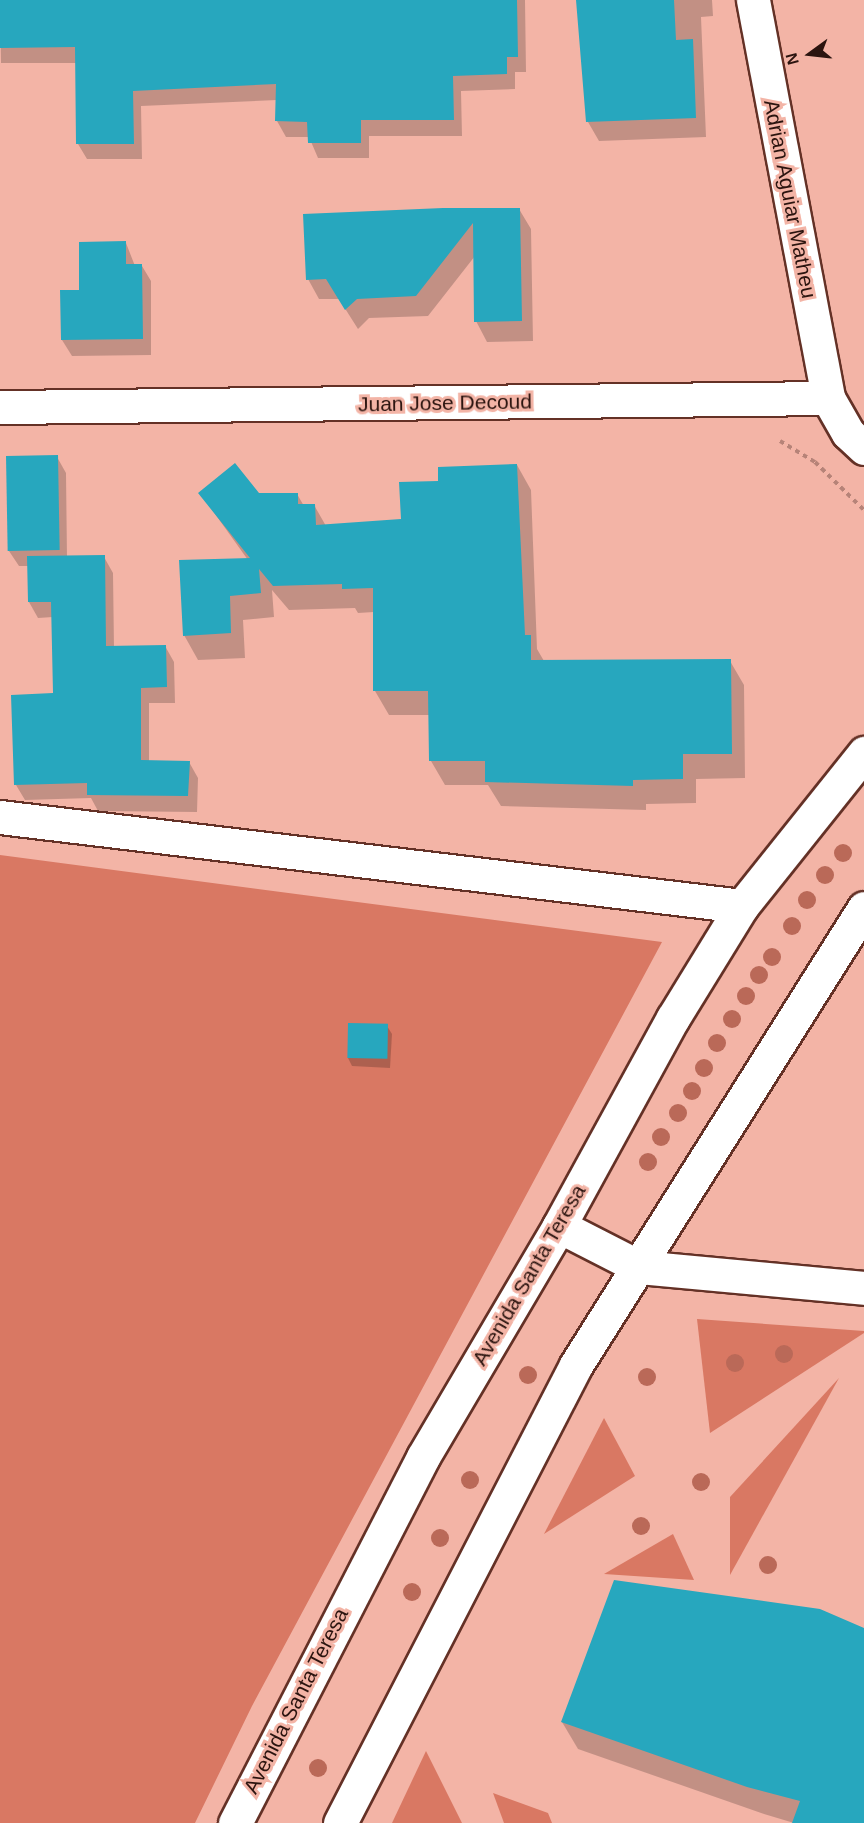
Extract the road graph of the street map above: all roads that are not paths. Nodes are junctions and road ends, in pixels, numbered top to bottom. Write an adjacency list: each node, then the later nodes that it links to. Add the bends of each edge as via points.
1 (753, 0): 2 (street, Adrian Aguiar Matheu)
2 (828, 398): 3 (street, Juan Jose Decoud); 4 (street, via 848,433)
3 (0, 408)
4 (864, 448)
5 (864, 753): 7 (street, Avenida Santa Teresa)
6 (0, 817): 7 (street)
7 (742, 906): 9 (street, Avenida Santa Teresa, via 673,1018)
8 (864, 908): 10 (street)
9 (559, 1226): 10 (street); 12 (street, Avenida Santa Teresa, via 423,1457)
10 (639, 1268): 11 (street); 13 (street, via 571,1375)
11 (864, 1288)
12 (235, 1823)
13 (340, 1823)

